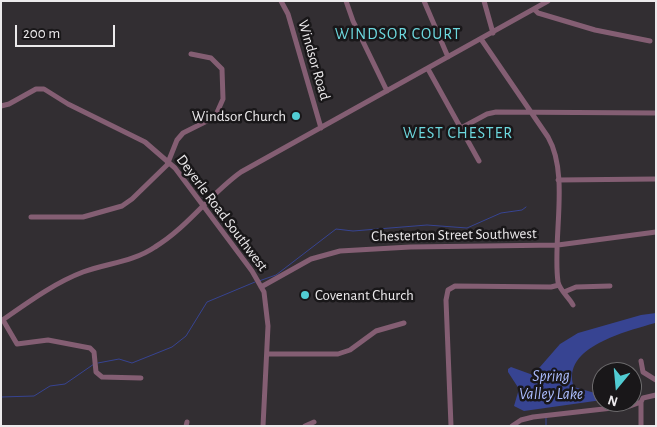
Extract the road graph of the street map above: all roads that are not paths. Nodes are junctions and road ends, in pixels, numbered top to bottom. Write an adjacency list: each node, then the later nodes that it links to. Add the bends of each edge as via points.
1 (281, 1): 17 (street, Windsor Road, via 288,14)
2 (346, 1): 13 (street)
3 (424, 1): 11 (street)
4 (484, 1): 7 (street)
5 (548, 1): 6 (street)
6 (534, 9): 7 (street); 9 (street, via 588,28)
7 (493, 33): 8 (street)
8 (480, 40): 11 (street); 15 (street)
9 (650, 41)
10 (191, 54): 20 (street, via 211,58 220,65 224,76 222,102 213,119 189,129 179,138)
11 (448, 58): 12 (street)
12 (428, 69): 13 (street); 18 (street)
13 (387, 91): 17 (street)
14 (1, 106): 20 (street, Deyerle Road Southwest, via 36,89 44,89 140,140)
15 (531, 113): 16 (street); 18 (street, via 491,113); 22 (street, via 554,149)
16 (656, 113)
17 (321, 128): 23 (street, via 242,172)
18 (461, 128): 19 (street)
19 (479, 161)
20 (169, 162): 23 (street, Deyerle Road Southwest); 24 (street, via 132,200 116,209 83,217)
21 (656, 179): 22 (street)
22 (558, 180): 26 (street)
23 (202, 205): 27 (street, Deyerle Road Southwest); 32 (street, via 155,248 136,258 68,279)
24 (31, 218)
25 (656, 232): 26 (street, Chesterton Street Southwest)
26 (558, 245): 27 (street, Chesterton Street Southwest, via 340,251 311,259); 28 (street)
27 (260, 284): 34 (street, Deyerle Road Southwest, via 267,308)
28 (559, 285): 30 (street); 45 (street, via 454,286 448,290)
29 (610, 286): 30 (street, via 576,286)
30 (564, 292): 31 (street)
31 (573, 305)
32 (2, 321): 36 (street, via 17,344 48,340 90,348 93,349 96,372 102,377)
33 (404, 323): 34 (street, via 376,331 350,350 338,354)
34 (268, 354): 43 (street, Deyerle Road Southwest)
35 (641, 361): 37 (street, via 643,372)
36 (141, 378)
37 (656, 380)
38 (656, 395): 39 (street)
39 (642, 400)
40 (592, 410): 46 (street, via 533,417)
41 (641, 412): 47 (street)
42 (314, 422): 44 (street)
43 (263, 426)
44 (305, 426)
45 (450, 426)
46 (512, 426)
47 (641, 426)

